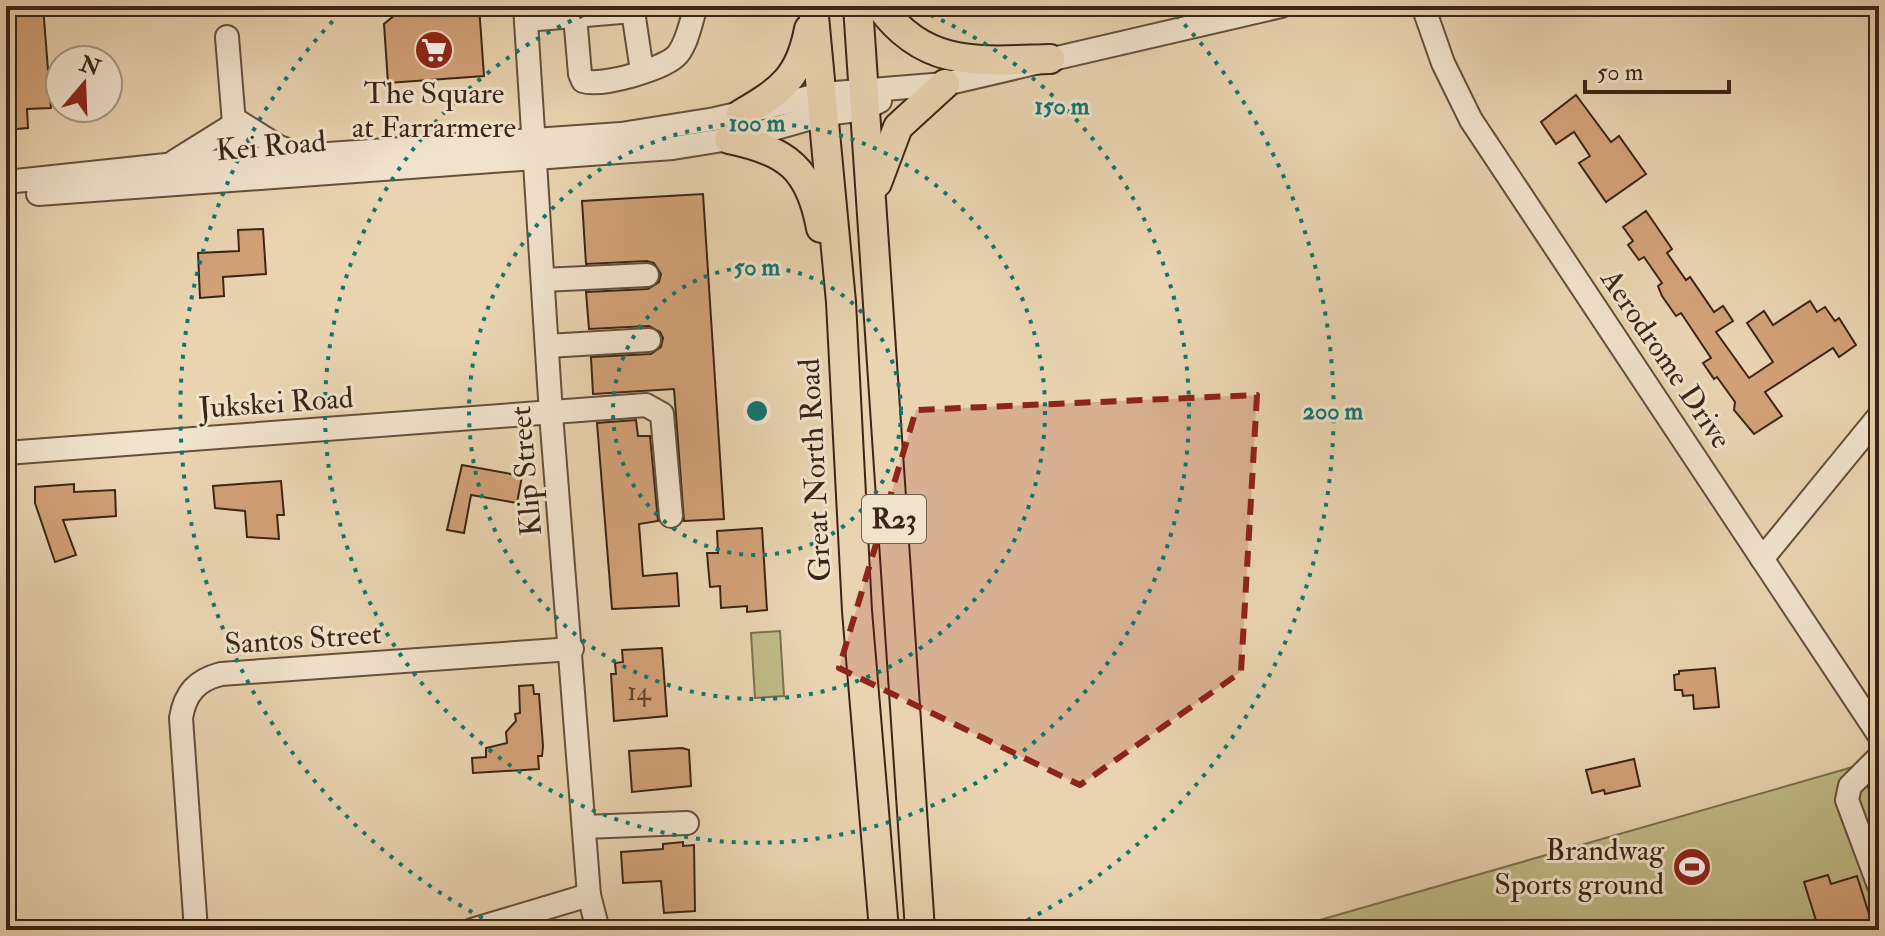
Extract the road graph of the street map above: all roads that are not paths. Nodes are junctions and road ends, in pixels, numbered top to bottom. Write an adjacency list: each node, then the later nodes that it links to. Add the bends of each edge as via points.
1 (696, 6): 12 (street, via 677,55)
2 (858, 6): 14 (main road, R23)
3 (880, 6): 11 (main road, via 910,39 947,56)
4 (1281, 6): 11 (street)
5 (1423, 6): 35 (street, Aerodrome Drive, via 1471,120)
6 (813, 7): 15 (main road, Great North Road / R23); 16 (main road, via 799,67 775,94)
7 (635, 9): 9 (street); 12 (street)
8 (525, 13): 9 (street); 19 (street, Klip Street)
9 (575, 16): 12 (street, via 583,81 600,84)
10 (227, 37): 17 (street)
11 (1050, 59): 13 (street)
12 (642, 71)
13 (945, 84): 14 (street); 25 (main road, via 898,127)
14 (863, 99): 15 (street); 25 (main road, R23)
15 (824, 104): 16 (street, Kei Road); 18 (street, Kei Road); 28 (main road, Great North Road / R23)
16 (741, 114): 19 (street, Kei Road)
17 (236, 122): 20 (street); 21 (street); 22 (street)
18 (729, 139): 19 (street, Kei Road, via 673,148); 28 (main road, via 789,160 808,182)
19 (535, 150): 20 (street, Kei Road); 22 (street, Kei Road); 27 (street, Klip Street)
20 (302, 155): 22 (street, Kei Road)
21 (166, 165): 22 (street, Kei Road); 23 (street, Kei Road)
22 (238, 169): 24 (street, Kei Road)
23 (6, 182)
24 (6, 196)
25 (872, 199): 49 (main road, R23)
26 (647, 275): 27 (street)
27 (543, 280): 30 (street, Klip Street)
28 (841, 302): 48 (main road, Great North Road / R23, via 857,611)
29 (649, 340): 30 (street)
30 (547, 346): 31 (street, Klip Street)
31 (551, 414): 33 (street, Jukskei Road); 34 (street, Jukskei Road, via 655,408 662,414); 36 (street, Klip Street)
32 (1879, 416): 35 (street)
33 (6, 453)
34 (671, 516)
35 (1762, 559): 37 (street, Aerodrome Drive)
36 (572, 649): 40 (street, Klip Street); 45 (street, Santos Street, via 221,674 194,686 181,718)
37 (1879, 735)
38 (1879, 757): 41 (street, via 1848,793)
39 (687, 823): 40 (street)
40 (584, 827): 44 (street, Klip Street)
41 (1860, 834): 42 (street); 43 (street)
42 (1879, 851)
43 (1879, 886)
44 (589, 895): 46 (street); 47 (street, Klip Street)
45 (196, 930)
46 (472, 930)
47 (598, 930)
48 (884, 930)
49 (920, 930)

